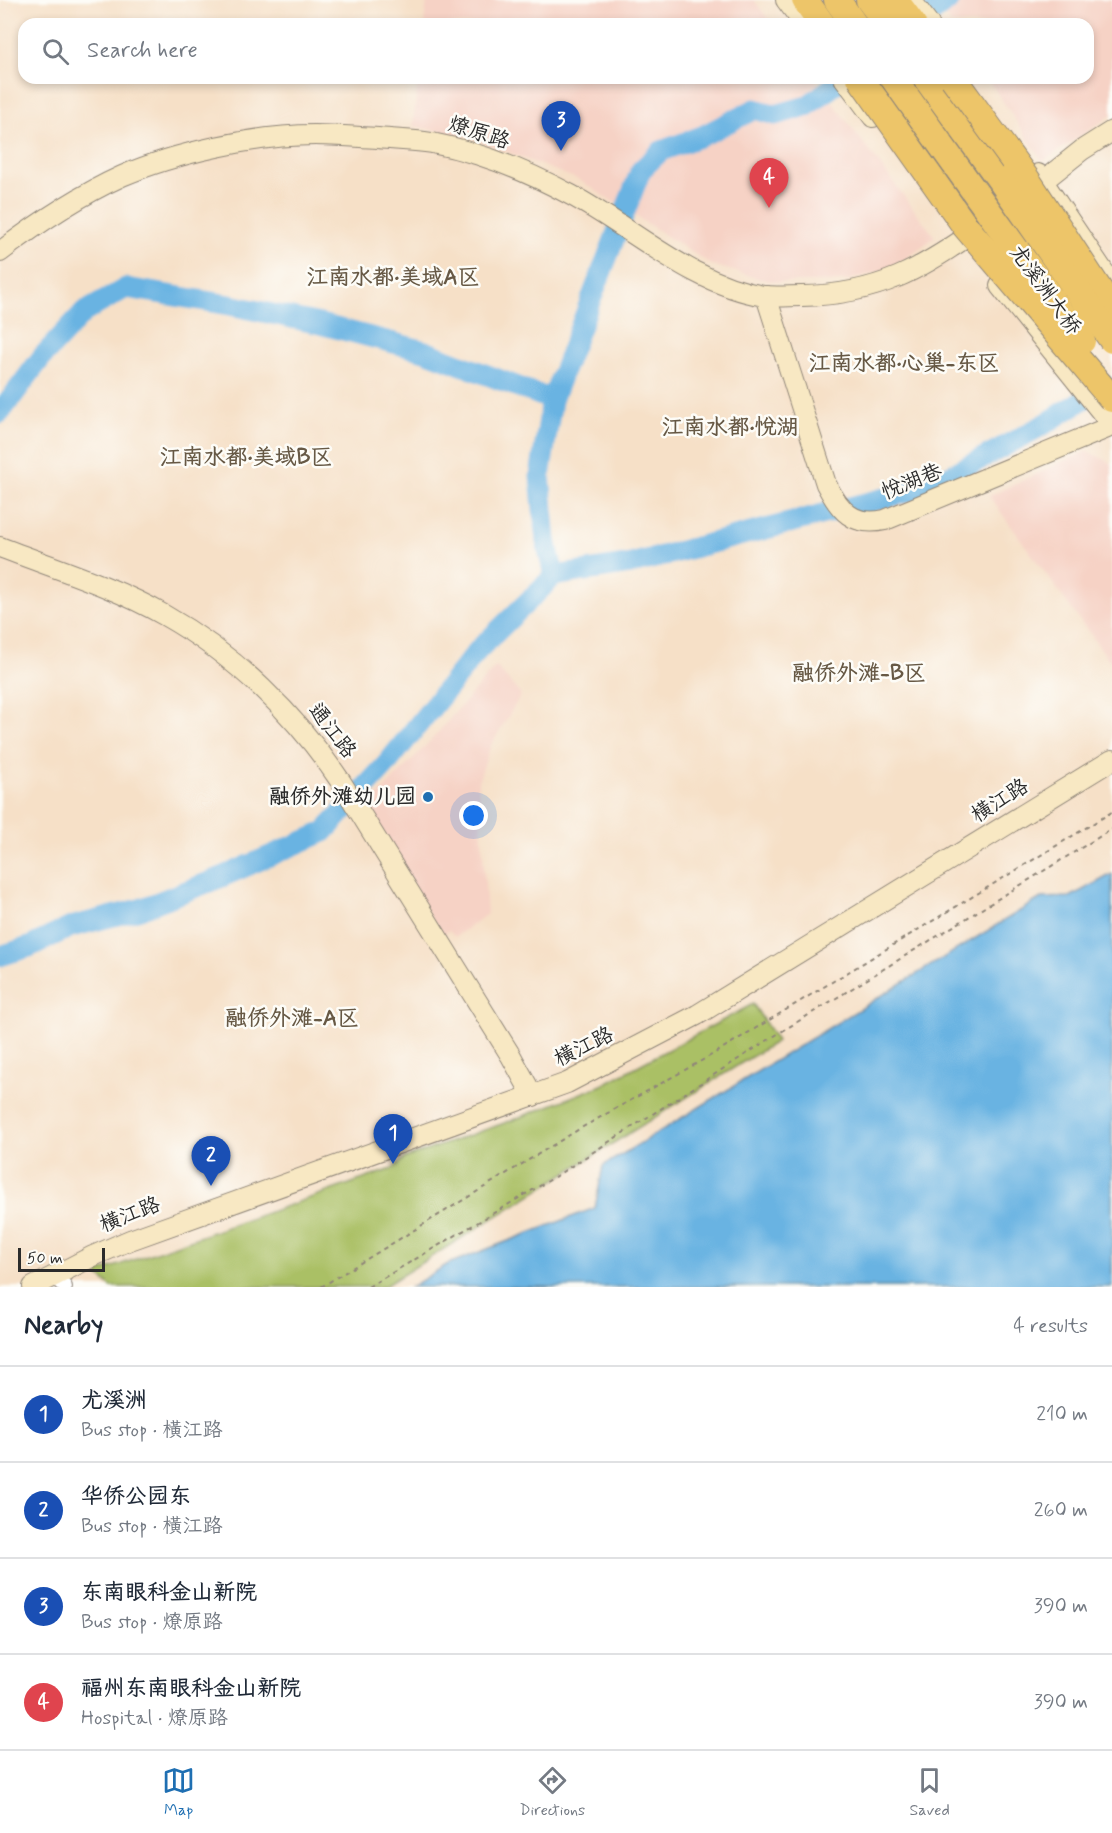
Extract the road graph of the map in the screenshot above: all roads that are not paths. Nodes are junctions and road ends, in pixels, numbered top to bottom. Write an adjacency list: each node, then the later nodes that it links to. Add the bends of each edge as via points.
1 (786, 0): 7 (street)
2 (805, 0): 8 (highway)
3 (837, 0): 9 (highway)
4 (869, 0): 10 (highway)
5 (895, 0): 11 (highway)
6 (911, 0): 12 (street)
7 (800, 18)
8 (818, 18)
9 (850, 18)
10 (882, 18)
11 (908, 18)
12 (924, 18)
13 (848, 84): 21 (street)
14 (864, 84): 28 (highway, bridge, via 965,226)
15 (897, 84): 27 (highway, 尤溪洲大桥, bridge)
16 (930, 84): 26 (highway, 尤溪洲大桥, bridge)
17 (957, 84): 25 (highway, bridge, via 1026,178)
18 (972, 84): 20 (street)
19 (1112, 131): 20 (street)
20 (1044, 182): 21 (street, 燎原路); 23 (street)
21 (963, 240): 24 (street, 燎原路, via 910,273 870,288 823,296); 28 (street)
22 (0, 252): 24 (street, 燎原路, via 62,209 123,176 210,149 303,135 411,141 482,156 556,187 700,273)
23 (1112, 284)
24 (766, 296): 29 (street, 悦湖巷, via 826,484 849,516 860,521 885,520)
25 (1112, 309)
26 (1112, 340)
27 (1112, 382)
28 (1096, 397): 29 (street)
29 (1112, 426)
30 (0, 547): 32 (street, 通江路, via 135,601 186,628 280,705 324,756)
31 (1112, 760): 32 (street, 横江路, via 687,1020 567,1083)
32 (533, 1096): 33 (street, 横江路, via 130,1240)
33 (59, 1282): 34 (street, 横江路)
34 (33, 1287)

